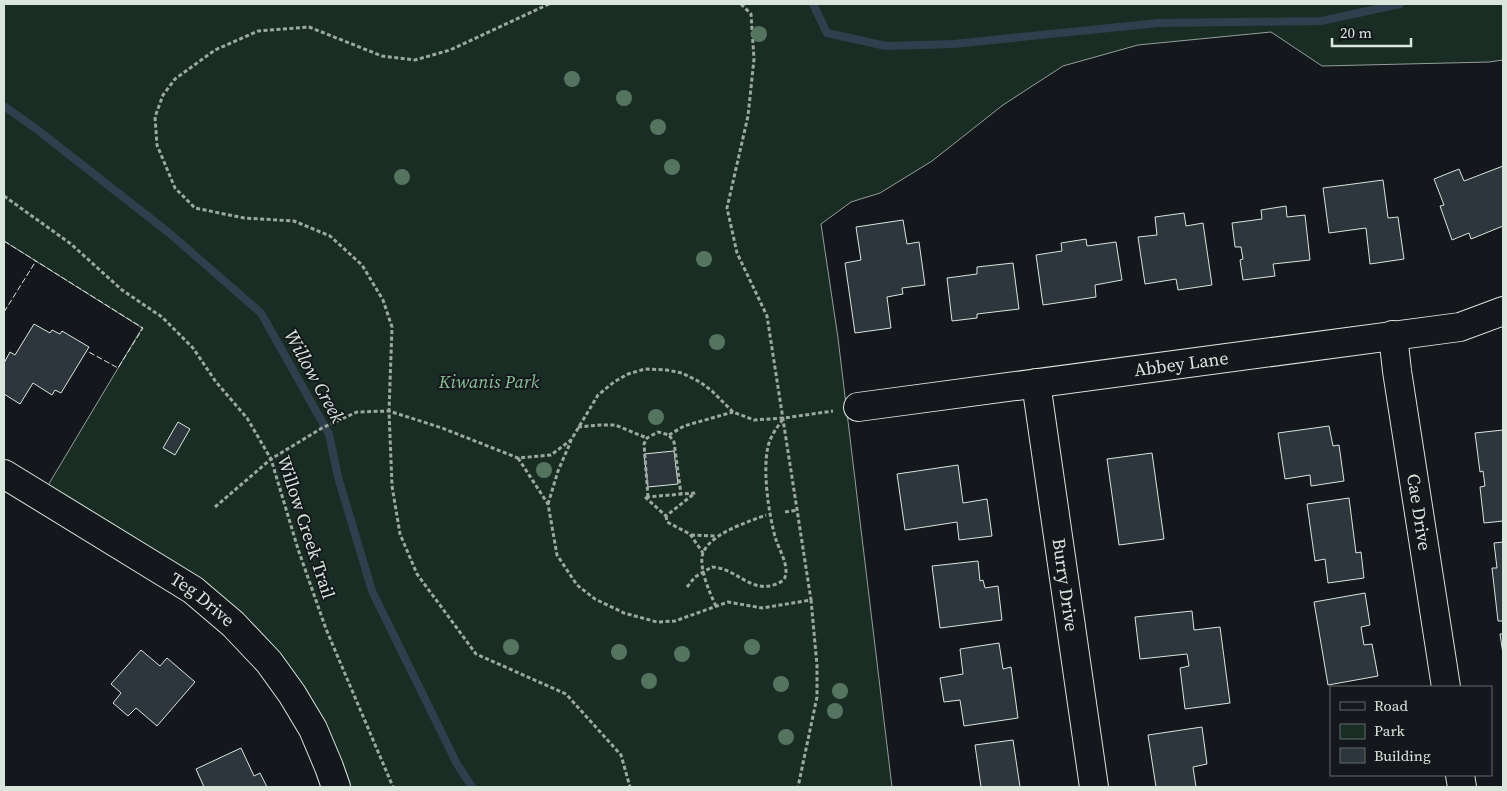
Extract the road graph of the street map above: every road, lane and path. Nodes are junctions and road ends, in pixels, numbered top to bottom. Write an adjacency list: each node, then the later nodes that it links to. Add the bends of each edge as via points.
1 (548, 4): 8 (path, via 450,50 415,60 382,56 309,27 258,31 215,50 175,80 163,95 155,117 157,144 176,188 195,208 244,218 294,221 330,236 362,265 384,300 392,327)
2 (741, 4): 10 (path, via 751,14 754,59 748,116 727,208 737,253 767,316)
3 (4, 196): 16 (path, Willow Creek Trail, via 71,244 122,290 162,317 193,348 216,382 247,418)
4 (1503, 311): 5 (street, Abbey Lane, via 1460,327)
5 (1394, 335): 6 (street, Abbey Lane); 33 (street, Cae Drive)
6 (1036, 383): 7 (street, Abbey Lane); 38 (street, Burry Drive)
7 (858, 407): 10 (path)
8 (389, 411): 15 (path); 16 (path, via 357,412 322,428); 36 (path, via 392,486 400,534 418,574 476,654 566,694 621,755)
9 (733, 412): 10 (path, via 754,420); 11 (path, via 712,391 682,373 645,369 614,382 598,396); 12 (path, via 684,426)
10 (784, 418): 22 (path); 29 (path, via 770,439 765,464 772,522 786,577 768,587 753,584 724,569 712,567)
11 (578, 427): 13 (path, via 615,425); 14 (path)
12 (670, 435): 13 (path, via 658,432); 18 (path, via 676,449)
13 (647, 438): 19 (path, via 643,452)
14 (571, 440): 15 (path, via 551,455); 20 (path)
15 (518, 458): 20 (path)
16 (271, 459): 21 (path); 35 (path, Willow Creek Trail, via 326,629)
17 (4, 474): 34 (street, Teg Drive, via 193,590 233,624 269,662 292,694 313,729)
18 (681, 494): 19 (path); 25 (path, via 695,493)
19 (648, 497): 25 (path, via 645,498)
20 (548, 504): 32 (path, via 557,555 577,585 595,599 657,622 675,621)
21 (215, 507)
22 (798, 510): 23 (path); 31 (path)
23 (785, 512)
24 (766, 515): 27 (path)
25 (666, 516): 26 (path, via 667,522)
26 (690, 534): 27 (path); 28 (path)
27 (717, 536): 28 (path)
28 (703, 553): 29 (path)
29 (703, 571): 30 (path); 32 (path)
30 (686, 588)
31 (811, 600): 32 (path, via 762,608 728,602); 37 (path, via 817,697)
32 (716, 606)
33 (1446, 686)
34 (336, 787)
35 (393, 787)
36 (630, 787)
37 (798, 787)
38 (1094, 787)

